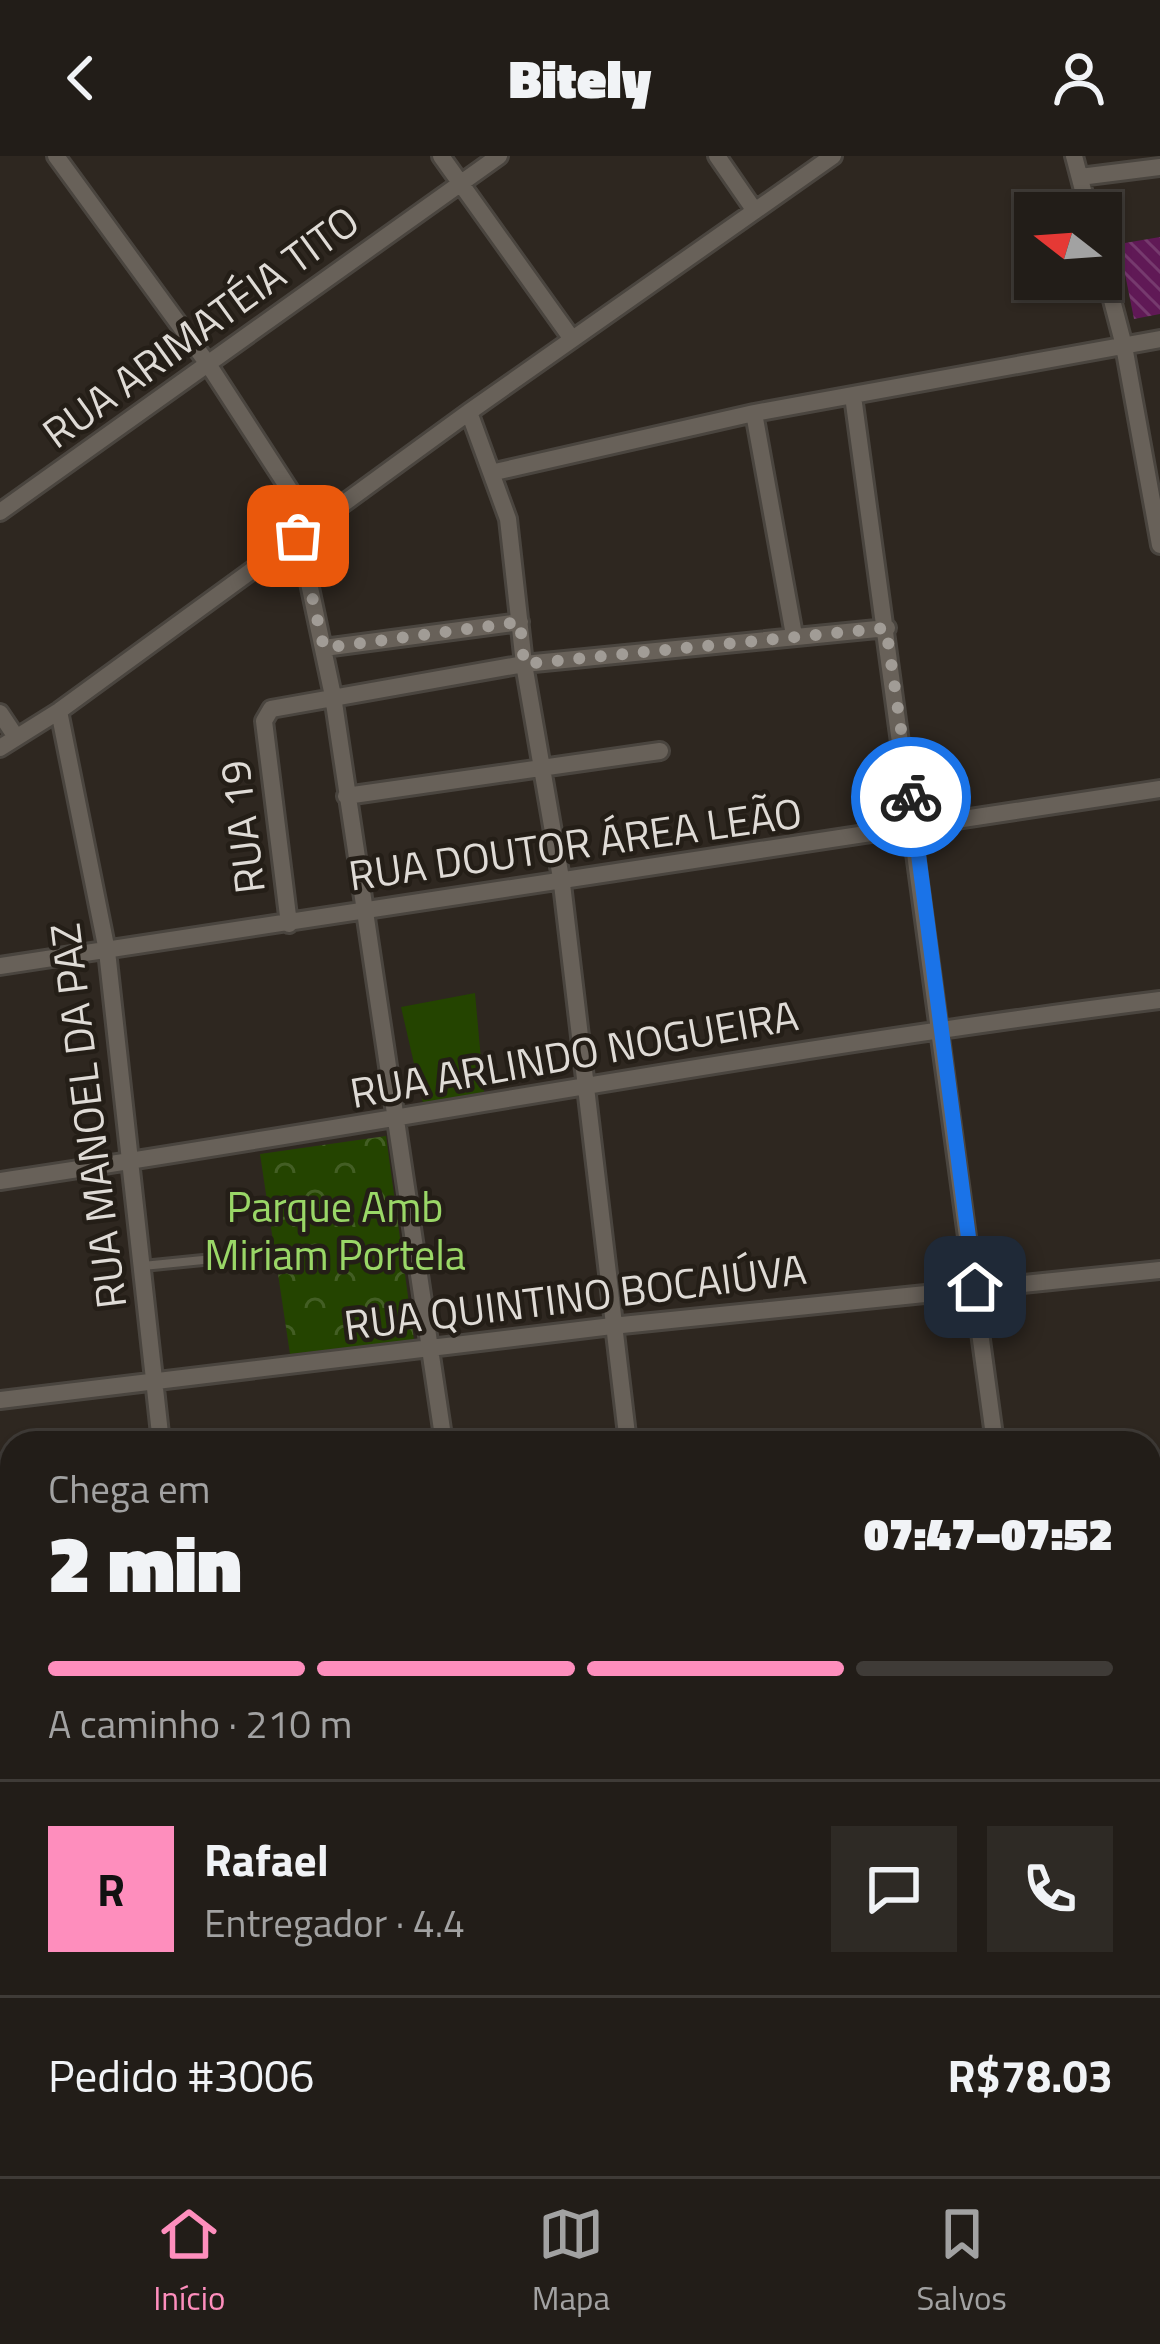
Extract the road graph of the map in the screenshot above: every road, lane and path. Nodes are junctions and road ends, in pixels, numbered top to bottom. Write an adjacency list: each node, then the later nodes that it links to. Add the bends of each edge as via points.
1 (56, 156): 16 (street)
2 (441, 156): 9 (street)
3 (499, 156): 9 (street, RUA ARIMATÉIA TITO)
4 (717, 156): 11 (street)
5 (833, 156): 11 (street)
6 (1074, 156): 8 (street)
7 (1160, 166): 8 (street)
8 (1080, 177): 10 (street)
9 (460, 183): 13 (street); 16 (street, RUA ARIMATÉIA TITO)
10 (1084, 192)
11 (754, 211): 13 (street)
12 (1112, 300): 15 (street)
13 (572, 339): 18 (street)
14 (1160, 339): 15 (street)
15 (1124, 346): 17 (street); 23 (street)
16 (208, 364): 21 (street, RUA ARIMATÉIA TITO); 22 (street)
17 (853, 396): 19 (street); 25 (street)
18 (469, 412): 20 (street); 22 (street)
19 (754, 413): 20 (street); 26 (street)
20 (495, 472): 24 (street)
21 (0, 512)
22 (306, 531): 27 (street); 30 (street)
23 (1160, 545)
24 (520, 622): 27 (street); 28 (street)
25 (886, 628): 26 (street); 37 (street)
26 (794, 635): 28 (street)
27 (324, 648): 29 (street)
28 (524, 664): 29 (street); 34 (street)
29 (333, 696): 36 (street); 40 (street, RUA 19, via 278,706 264,721)
30 (59, 711): 32 (street); 41 (street, RUA MANOEL DA PAZ)
31 (0, 713): 32 (street)
32 (8, 742)
33 (660, 752): 34 (street)
34 (546, 770): 36 (street); 38 (street)
35 (1160, 790): 37 (street, RUA DOUTOR ÁREA LEÃO)
36 (346, 796): 39 (street)
37 (916, 828): 38 (street, RUA DOUTOR ÁREA LEÃO); 44 (street)
38 (562, 884): 39 (street, RUA DOUTOR ÁREA LEÃO); 45 (street)
39 (362, 910): 40 (street, RUA DOUTOR ÁREA LEÃO); 46 (street)
40 (289, 923): 41 (street, RUA DOUTOR ÁREA LEÃO)
41 (107, 951): 42 (street, RUA DOUTOR ÁREA LEÃO); 47 (street, RUA MANOEL DA PAZ)
42 (0, 966)
43 (1160, 1000): 44 (street, RUA ARLINDO NOGUEIRA)
44 (942, 1028): 45 (street, RUA ARLINDO NOGUEIRA); 52 (street)
45 (586, 1084): 46 (street, RUA ARLINDO NOGUEIRA); 53 (street)
46 (400, 1121): 47 (street, RUA ARLINDO NOGUEIRA); 54 (street)
47 (130, 1161): 48 (street, RUA ARLINDO NOGUEIRA); 50 (street, RUA MANOEL DA PAZ)
48 (0, 1181)
49 (223, 1258): 50 (lane)
50 (142, 1266): 55 (street, RUA MANOEL DA PAZ)
51 (1160, 1270): 52 (street, RUA QUINTINO BOCAIÚVA)
52 (975, 1287): 53 (street, RUA QUINTINO BOCAIÚVA); 60 (street)
53 (612, 1326): 54 (street, RUA QUINTINO BOCAIÚVA); 59 (street)
54 (434, 1349): 55 (street, RUA QUINTINO BOCAIÚVA); 58 (street)
55 (154, 1382): 56 (street, RUA QUINTINO BOCAIÚVA); 57 (street, RUA MANOEL DA PAZ)
56 (0, 1400)
57 (160, 1431)
58 (443, 1431)
59 (626, 1431)
60 (993, 1431)

